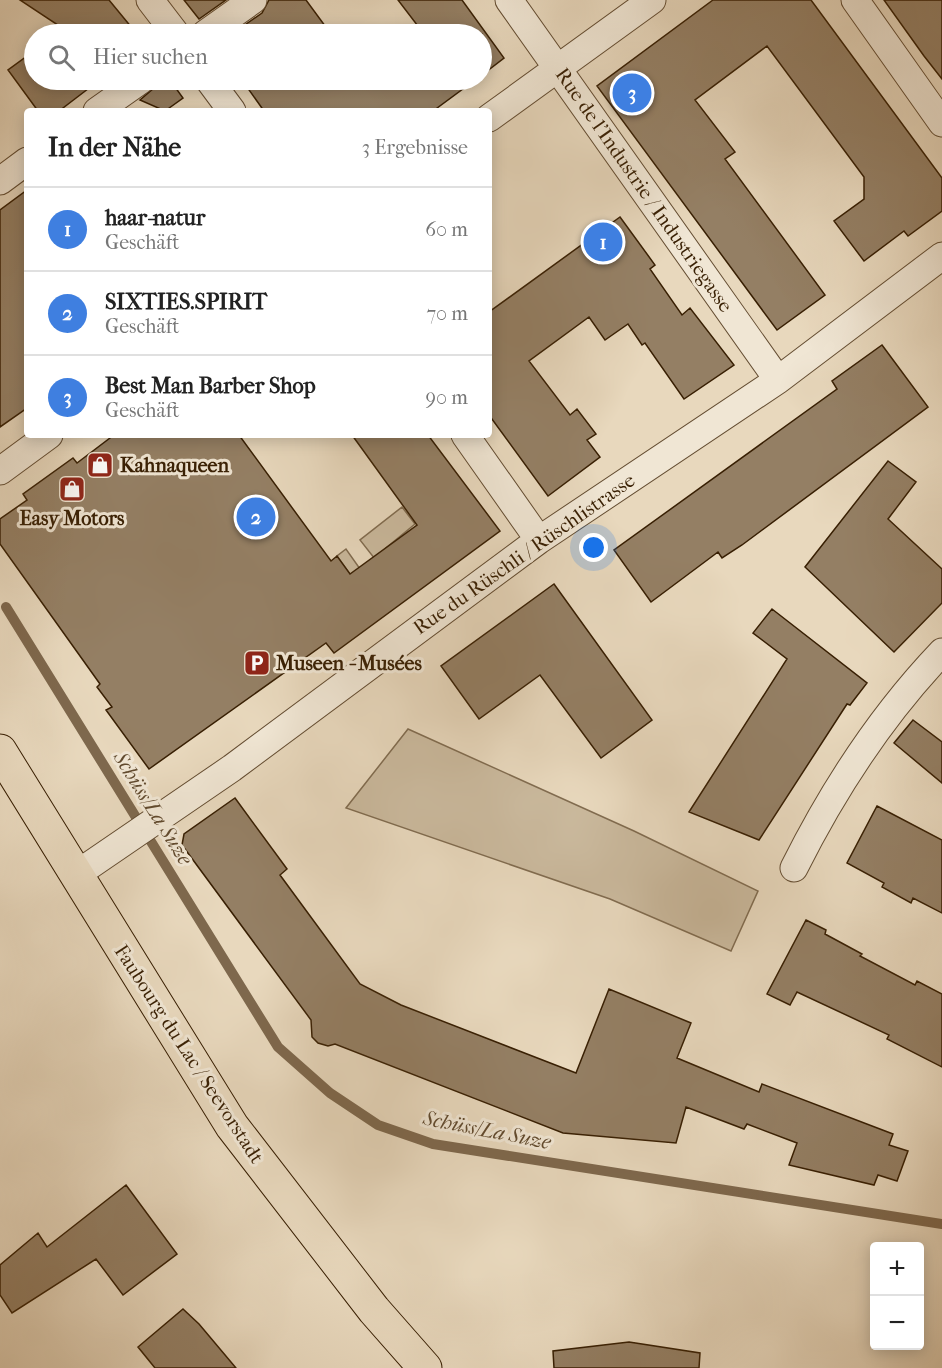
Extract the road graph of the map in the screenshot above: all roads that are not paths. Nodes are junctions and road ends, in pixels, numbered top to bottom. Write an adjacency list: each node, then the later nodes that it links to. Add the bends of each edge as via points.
1 (150, 0): 6 (street)
2 (253, 0): 7 (street)
3 (509, 0): 8 (street, Rue de l'Industrie / Industriegasse)
4 (652, 0): 8 (street)
5 (855, 0): 14 (street)
6 (168, 24)
7 (219, 24)
8 (559, 69): 13 (street); 18 (street, Rue de l'Industrie / Industriegasse)
9 (127, 90): 11 (street)
10 (216, 90): 12 (street)
11 (101, 108)
12 (230, 108)
13 (492, 116)
14 (942, 123)
15 (24, 163): 16 (street)
16 (0, 181)
17 (942, 256): 18 (street, Rue du Rüschli / Rüschlistrasse)
18 (778, 380): 22 (street, Rue du Rüschli / Rüschlistrasse)
19 (45, 438): 21 (street)
20 (467, 438): 22 (street)
21 (0, 471)
22 (539, 540): 26 (street, Rue du Rüschli / Rüschlistrasse, via 232,768)
23 (942, 652): 25 (street, via 900,697 859,754)
24 (0, 751): 26 (main road, Faubourg du Lac / Seevorstadt)
25 (794, 868)
26 (76, 874): 27 (main road, Faubourg du Lac / Seevorstadt, via 232,1126 374,1310)
27 (424, 1368)

